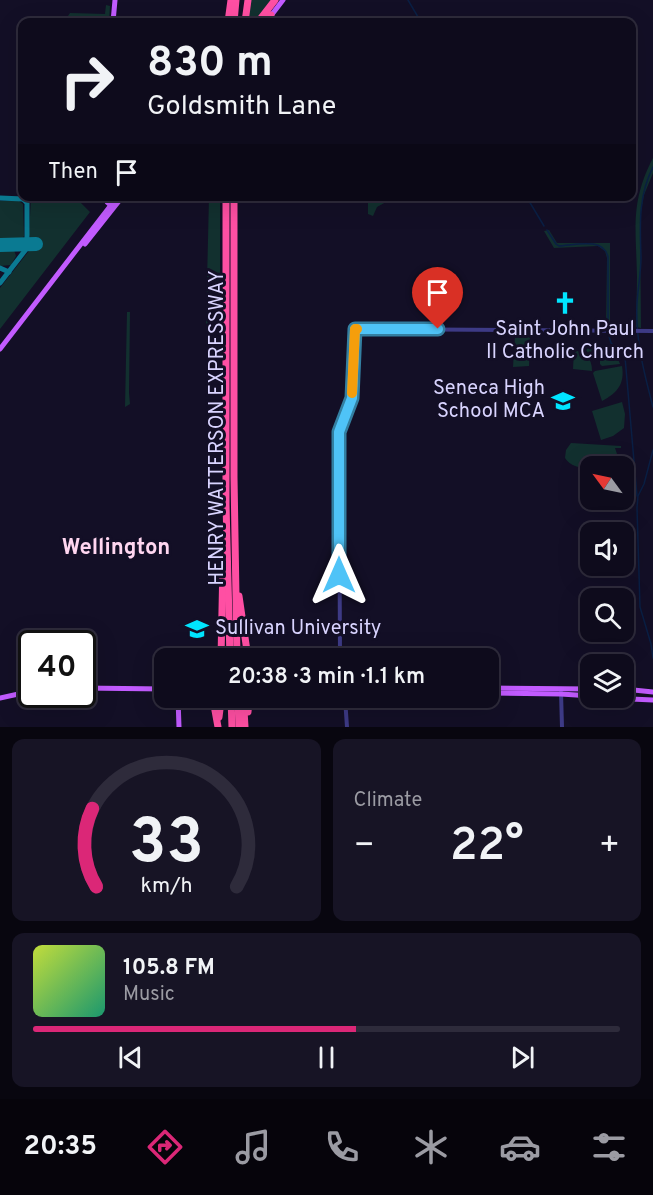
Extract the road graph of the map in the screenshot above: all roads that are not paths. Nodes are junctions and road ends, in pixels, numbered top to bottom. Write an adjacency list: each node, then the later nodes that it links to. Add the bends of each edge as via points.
1 (115, 0): 7 (main road)
2 (231, 0): 8 (highway)
3 (236, 0): 9 (highway)
4 (246, 0): 10 (highway)
5 (277, 0): 11 (highway)
6 (283, 0): 12 (main road)
7 (113, 18)
8 (229, 18)
9 (234, 18)
10 (244, 18)
11 (262, 18)
12 (270, 18)
13 (107, 201): 18 (main road)
14 (115, 201): 18 (main road)
15 (118, 201): 18 (main road)
16 (224, 201): 21 (highway, HENRY WATTERSON EXPRESSWAY)
17 (235, 201): 22 (highway, HENRY WATTERSON EXPRESSWAY)
18 (112, 207): 20 (main road)
19 (653, 331): 27 (street, via 355,329 352,398 339,432)
20 (0, 349)
21 (226, 529): 23 (highway); 24 (highway, HENRY WATTERSON EXPRESSWAY)
22 (236, 573): 25 (highway, HENRY WATTERSON EXPRESSWAY); 26 (highway)
23 (222, 648)
24 (230, 648)
25 (237, 648)
26 (246, 648)
27 (340, 648)
28 (96, 688): 30 (main road)
29 (499, 688): 34 (main road)
30 (154, 689)
31 (580, 690): 34 (main road)
32 (634, 690): 33 (main road)
33 (641, 690): 35 (main road); 37 (main road)
34 (562, 691): 36 (main road); 39 (main road); 57 (street)
35 (652, 692)
36 (499, 693)
37 (634, 693)
38 (18, 694): 40 (main road)
39 (580, 694)
40 (0, 698)
41 (634, 699): 42 (main road)
42 (652, 700)
43 (178, 708): 51 (main road)
44 (215, 708): 52 (highway)
45 (221, 708): 52 (highway)
46 (231, 708): 53 (highway)
47 (239, 708): 54 (highway)
48 (243, 708): 55 (highway)
49 (248, 708): 55 (highway)
50 (346, 708): 56 (street)
51 (179, 727)
52 (219, 727)
53 (232, 727)
54 (239, 727)
55 (246, 727)
56 (347, 727)
57 (562, 727)

